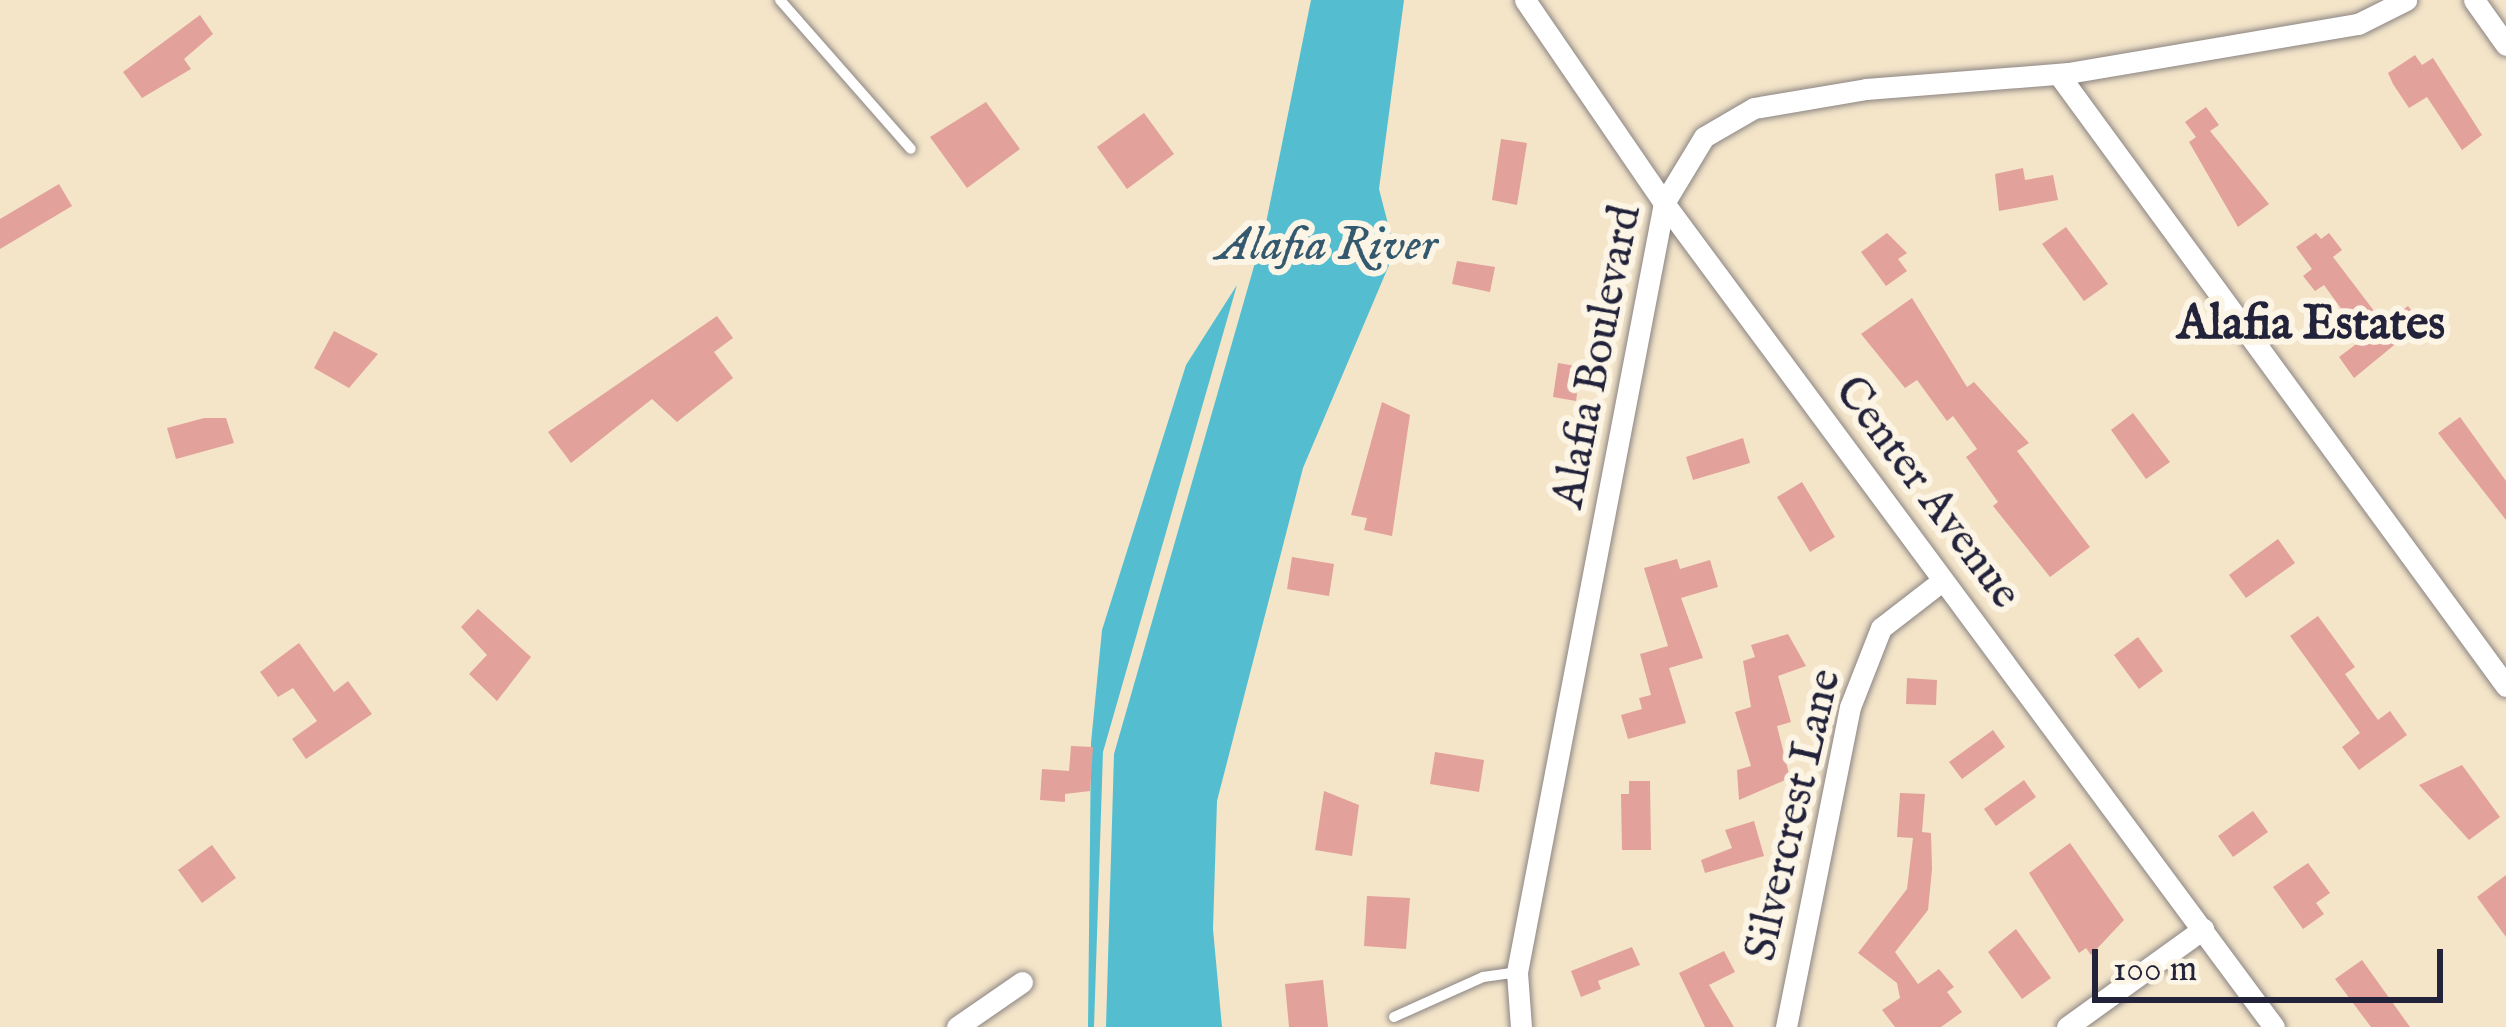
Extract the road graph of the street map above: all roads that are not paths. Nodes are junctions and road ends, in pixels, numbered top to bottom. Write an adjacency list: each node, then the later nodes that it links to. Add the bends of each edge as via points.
1 (780, 0): 7 (lane)
2 (1525, 0): 8 (street, Center Avenue)
3 (2406, 0): 6 (street, Alafia Boulevard, via 2359,24)
4 (2474, 0): 5 (street)
5 (2506, 45)
6 (2059, 75): 8 (street, Alafia Boulevard, via 1866,89 1754,108 1704,137); 10 (street)
7 (911, 149)
8 (1664, 203): 9 (street, Center Avenue); 12 (street, Alafia Boulevard)
9 (1943, 580): 11 (street, Center Avenue); 17 (street, Silvercrest Lane, via 1881,628 1850,706)
10 (2506, 686)
11 (2203, 929): 18 (street); 19 (street, Center Avenue)
12 (1517, 972): 14 (lane, via 1484,976); 16 (street, Alafia Boulevard)
13 (1022, 982): 15 (street)
14 (1394, 1017)
15 (957, 1027)
16 (1521, 1027)
17 (1786, 1027)
18 (2067, 1027)
19 (2274, 1027)

